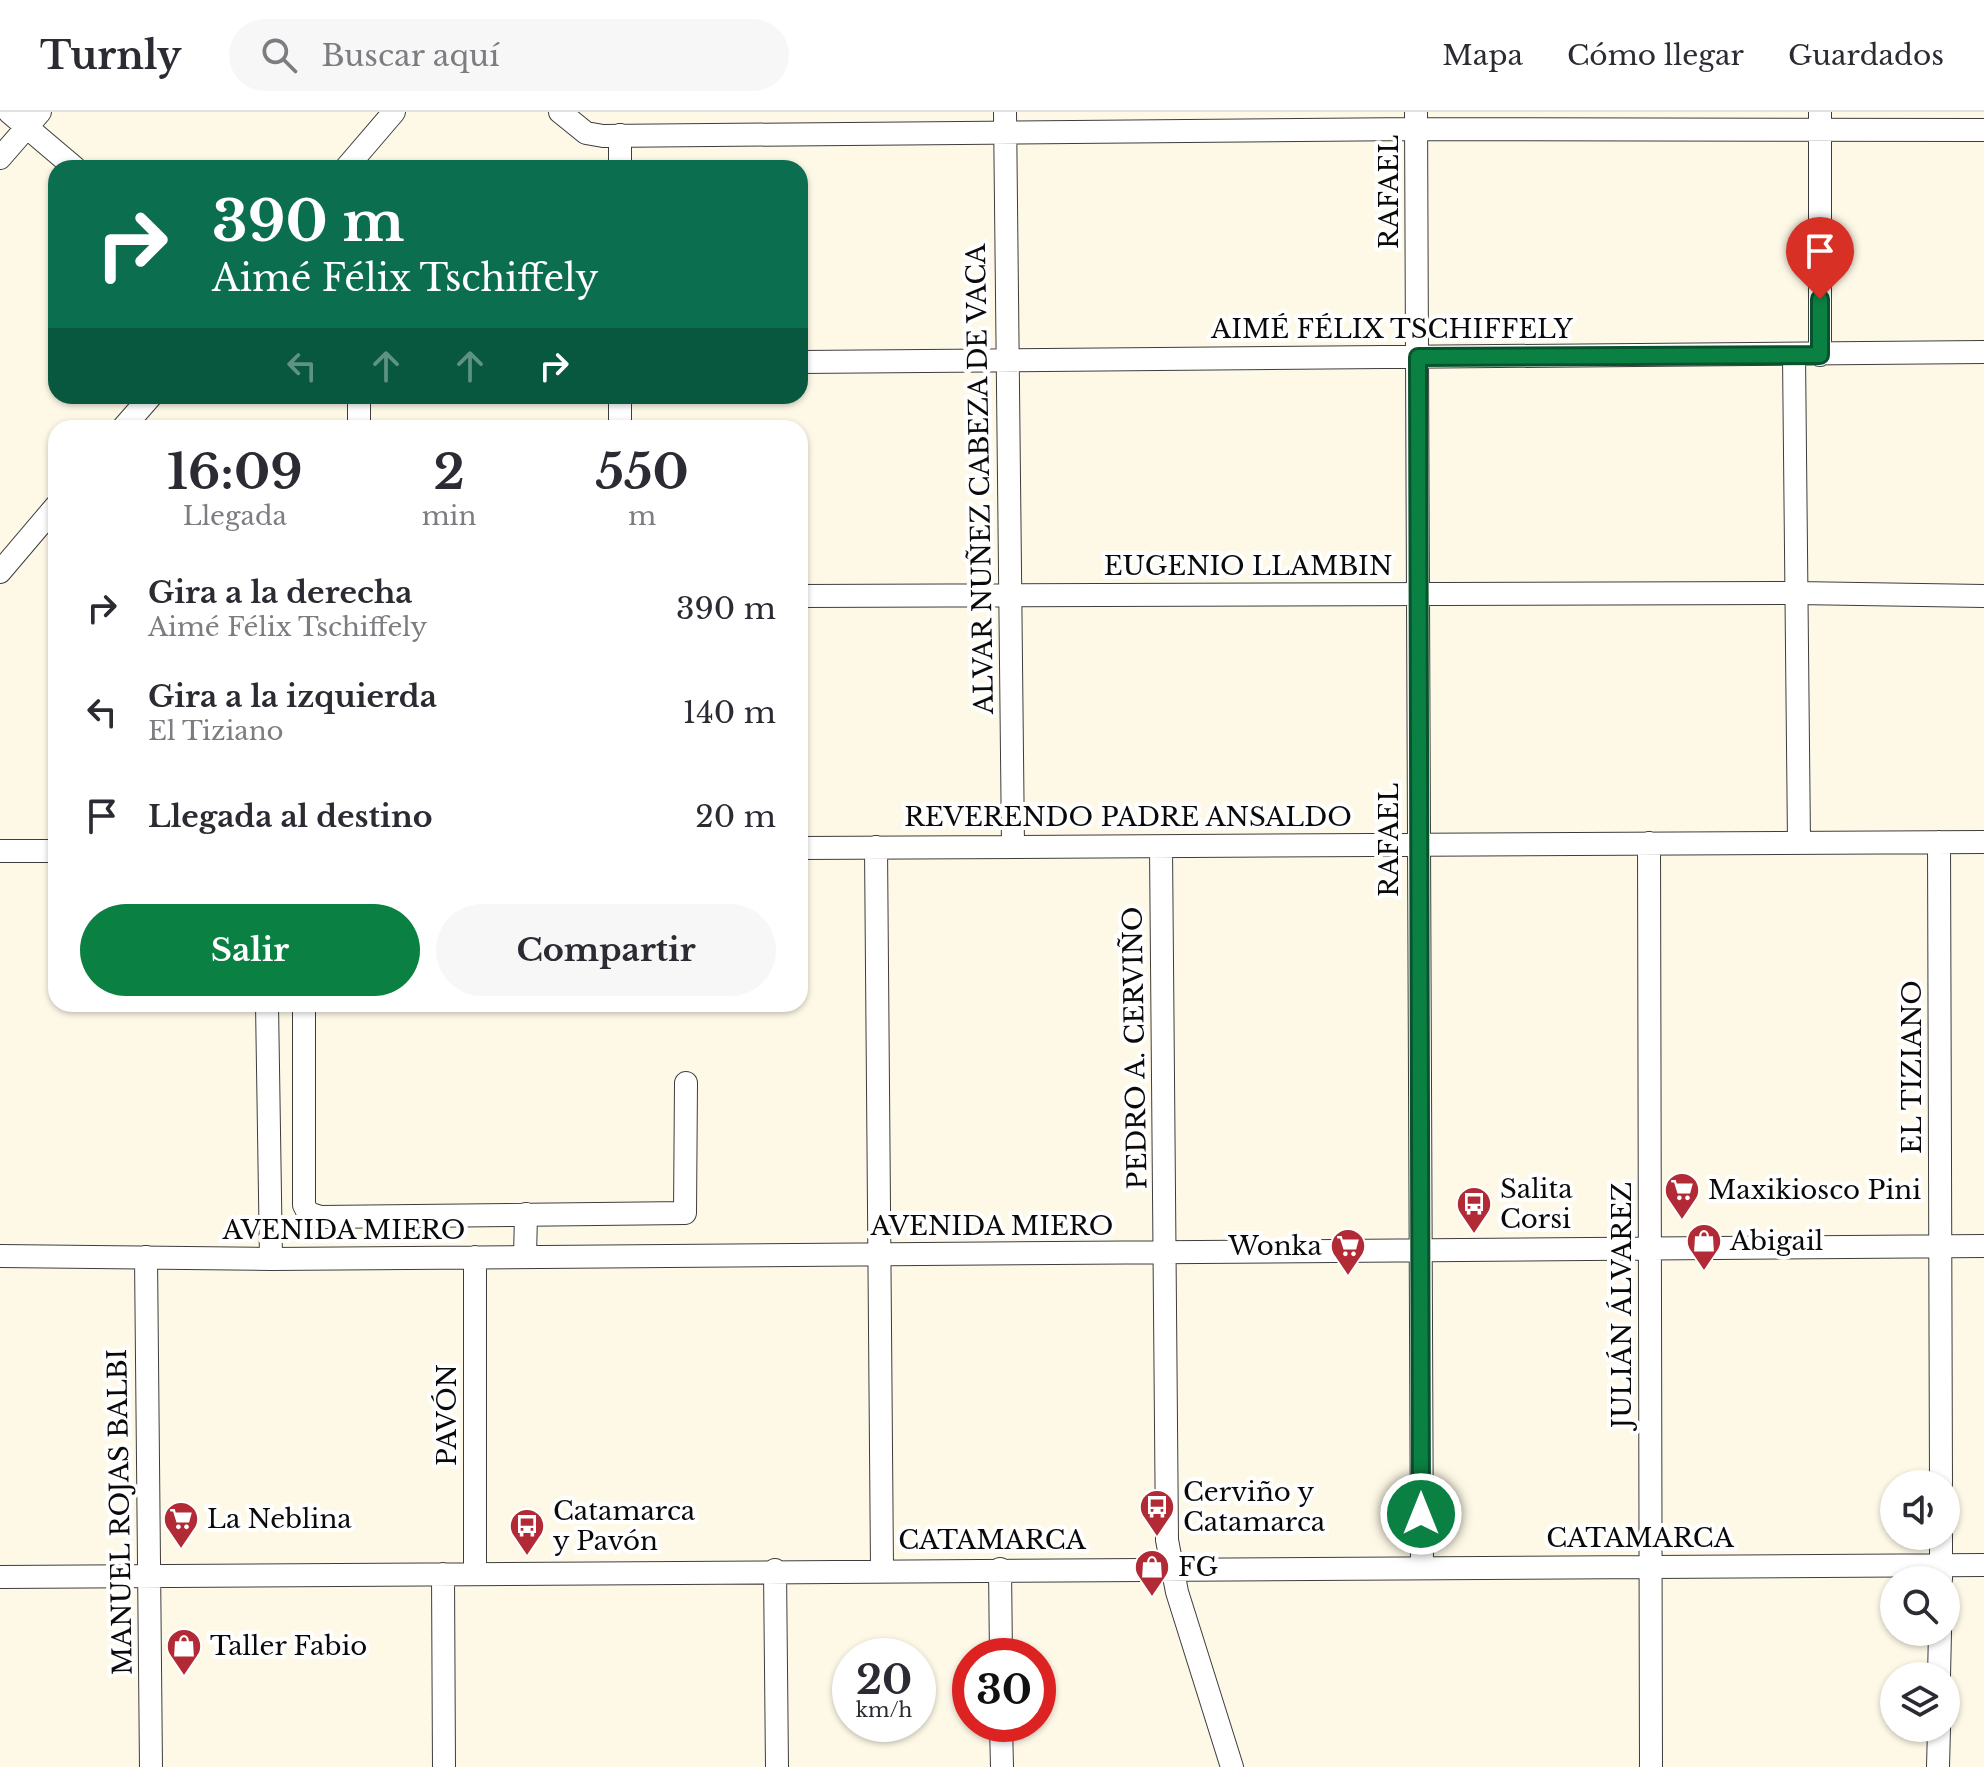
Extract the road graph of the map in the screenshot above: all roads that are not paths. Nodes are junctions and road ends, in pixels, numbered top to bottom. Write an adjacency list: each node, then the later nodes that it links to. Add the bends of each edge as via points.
1 (9, 112): 4 (street)
2 (394, 112): 12 (street)
3 (560, 112): 9 (street, via 586,133)
4 (33, 120): 10 (street); 11 (street)
5 (1416, 120): 6 (street); 7 (street); 17 (street, RAFAEL)
6 (1005, 121): 9 (street); 18 (street, ALVAR NUÑEZ CABEZA DE VACA)
7 (1820, 121): 8 (street); 16 (street)
8 (1984, 130)
9 (620, 135): 13 (street)
10 (0, 158)
11 (68, 160)
12 (354, 160)
13 (620, 160)
14 (1984, 352): 16 (street, AIMÉ FÉLIX TSCHIFFELY)
15 (1794, 355): 16 (street, AIMÉ FÉLIX TSCHIFFELY); 17 (street, AIMÉ FÉLIX TSCHIFFELY); 25 (street)
16 (1820, 355)
17 (1418, 357): 18 (street, AIMÉ FÉLIX TSCHIFFELY); 24 (street, RAFAEL)
18 (1006, 359): 19 (street, AIMÉ FÉLIX TSCHIFFELY); 26 (street, ALVAR NUÑEZ CABEZA DE VACA)
19 (808, 362)
20 (144, 404): 21 (street)
21 (130, 420)
22 (48, 515): 23 (street)
23 (0, 572)
24 (1416, 593): 25 (street, EUGENIO LLAMBIN); 26 (street, EUGENIO LLAMBIN); 31 (street, RAFAEL)
25 (1797, 593): 28 (street, EUGENIO LLAMBIN); 33 (street)
26 (1008, 595): 27 (street, EUGENIO LLAMBIN); 34 (street, ALVAR NUÑEZ CABEZA DE VACA)
27 (808, 596)
28 (1984, 596)
29 (1939, 842): 30 (street, REVERENDO PADRE ANSALDO); 33 (street, REVERENDO PADRE ANSALDO); 44 (street, EL TIZIANO)
30 (1984, 842)
31 (1417, 843): 32 (street, REVERENDO PADRE ANSALDO); 36 (street, REVERENDO PADRE ANSALDO); 47 (street, RAFAEL)
32 (1649, 843): 33 (street, REVERENDO PADRE ANSALDO); 46 (street, JULIÁN ÁLVAREZ)
33 (1799, 843)
34 (1013, 846): 35 (street, REVERENDO PADRE ANSALDO); 36 (street, REVERENDO PADRE ANSALDO)
35 (876, 847): 37 (street, REVERENDO PADRE ANSALDO); 48 (street)
36 (1161, 847): 49 (street, PEDRO A. CERVIÑO)
37 (808, 848)
38 (0, 851): 39 (street)
39 (48, 851)
40 (267, 1012): 54 (street)
41 (304, 1012): 43 (street, via 308,1213)
42 (686, 1083): 43 (street, via 685,1213)
43 (526, 1214): 53 (street)
44 (1940, 1246): 45 (street, AVENIDA MIERO); 46 (street, AVENIDA MIERO); 55 (street, EL TIZIANO)
45 (1984, 1246)
46 (1650, 1248): 47 (street, AVENIDA MIERO); 57 (street, JULIÁN ÁLVAREZ)
47 (1420, 1249): 49 (street, AVENIDA MIERO); 59 (street, RAFAEL)
48 (877, 1253): 49 (street, AVENIDA MIERO); 53 (street, AVENIDA MIERO); 60 (street)
49 (1166, 1254): 58 (street, PEDRO A. CERVIÑO)
50 (0, 1256): 51 (street, AVENIDA MIERO)
51 (146, 1257): 54 (street, AVENIDA MIERO); 67 (street, MANUEL ROJAS BALBI)
52 (475, 1257): 53 (street, AVENIDA MIERO); 54 (street, AVENIDA MIERO); 65 (street, PAVÓN)
53 (525, 1257)
54 (271, 1259)
55 (1941, 1470)
56 (1984, 1565): 62 (street, CATAMARCA)
57 (1651, 1566): 59 (street, CATAMARCA); 64 (street, CATAMARCA); 77 (street, JULIÁN ÁLVAREZ)
58 (1170, 1567): 59 (street, CATAMARCA); 61 (street, CATAMARCA); 76 (street, PEDRO A. CERVIÑO)
59 (1422, 1567)
60 (882, 1569): 61 (street, CATAMARCA); 63 (street, CATAMARCA)
61 (1000, 1569): 69 (street)
62 (1960, 1569)
63 (775, 1570): 65 (street, CATAMARCA); 74 (street)
64 (1880, 1571)
65 (475, 1573): 66 (street, CATAMARCA)
66 (443, 1574): 67 (street, CATAMARCA); 73 (street)
67 (149, 1576): 68 (street, CATAMARCA); 72 (street, MANUEL ROJAS BALBI)
68 (0, 1577)
69 (1001, 1638)
70 (1001, 1742): 75 (street)
71 (1939, 1742): 78 (street)
72 (151, 1767)
73 (444, 1767)
74 (777, 1767)
75 (1002, 1767)
76 (1232, 1767)
77 (1651, 1767)
78 (1938, 1767)

